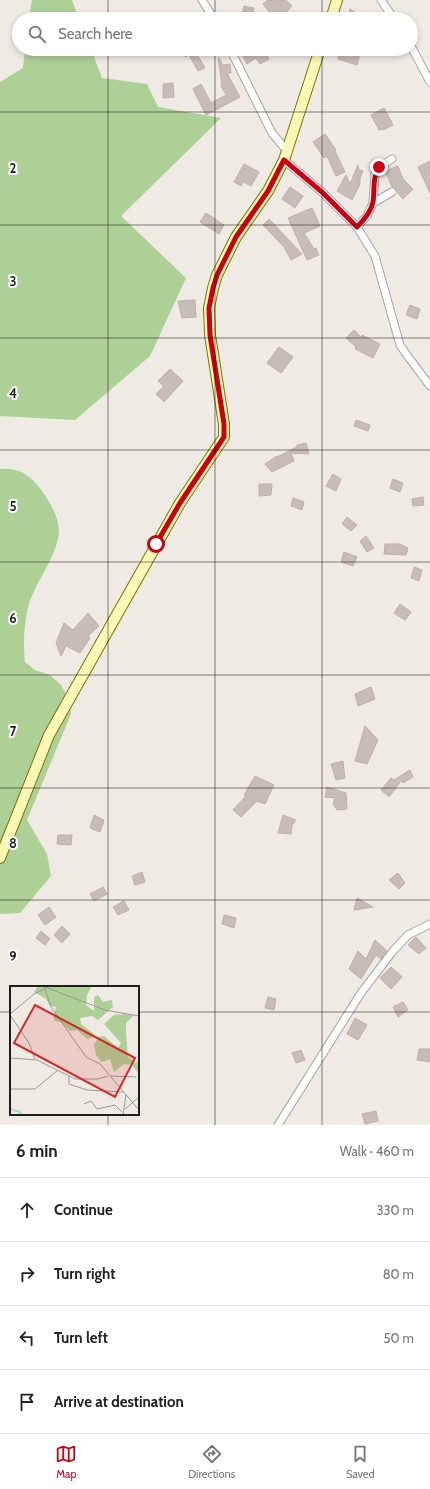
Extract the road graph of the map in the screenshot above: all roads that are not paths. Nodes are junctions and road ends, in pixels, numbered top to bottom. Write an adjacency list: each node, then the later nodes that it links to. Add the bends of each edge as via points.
1 (202, 0): 4 (street)
2 (337, 0): 5 (main road)
3 (380, 0): 6 (street)
4 (210, 12)
5 (333, 12)
6 (389, 12)
7 (234, 56): 11 (street)
8 (318, 56): 11 (main road)
9 (416, 56): 10 (street)
10 (430, 82)
11 (286, 156): 15 (street); 17 (main road, via 268,191 236,237 213,288 209,308 210,335 224,437 180,503 49,735)
12 (392, 159): 14 (street, via 379,167 375,174)
13 (392, 192): 14 (street)
14 (373, 203): 15 (street, via 367,216)
15 (357, 227): 16 (street, via 375,256 400,345)
16 (430, 386)
17 (0, 858)
18 (430, 924): 19 (street, via 408,935 361,993)
19 (278, 1125)

